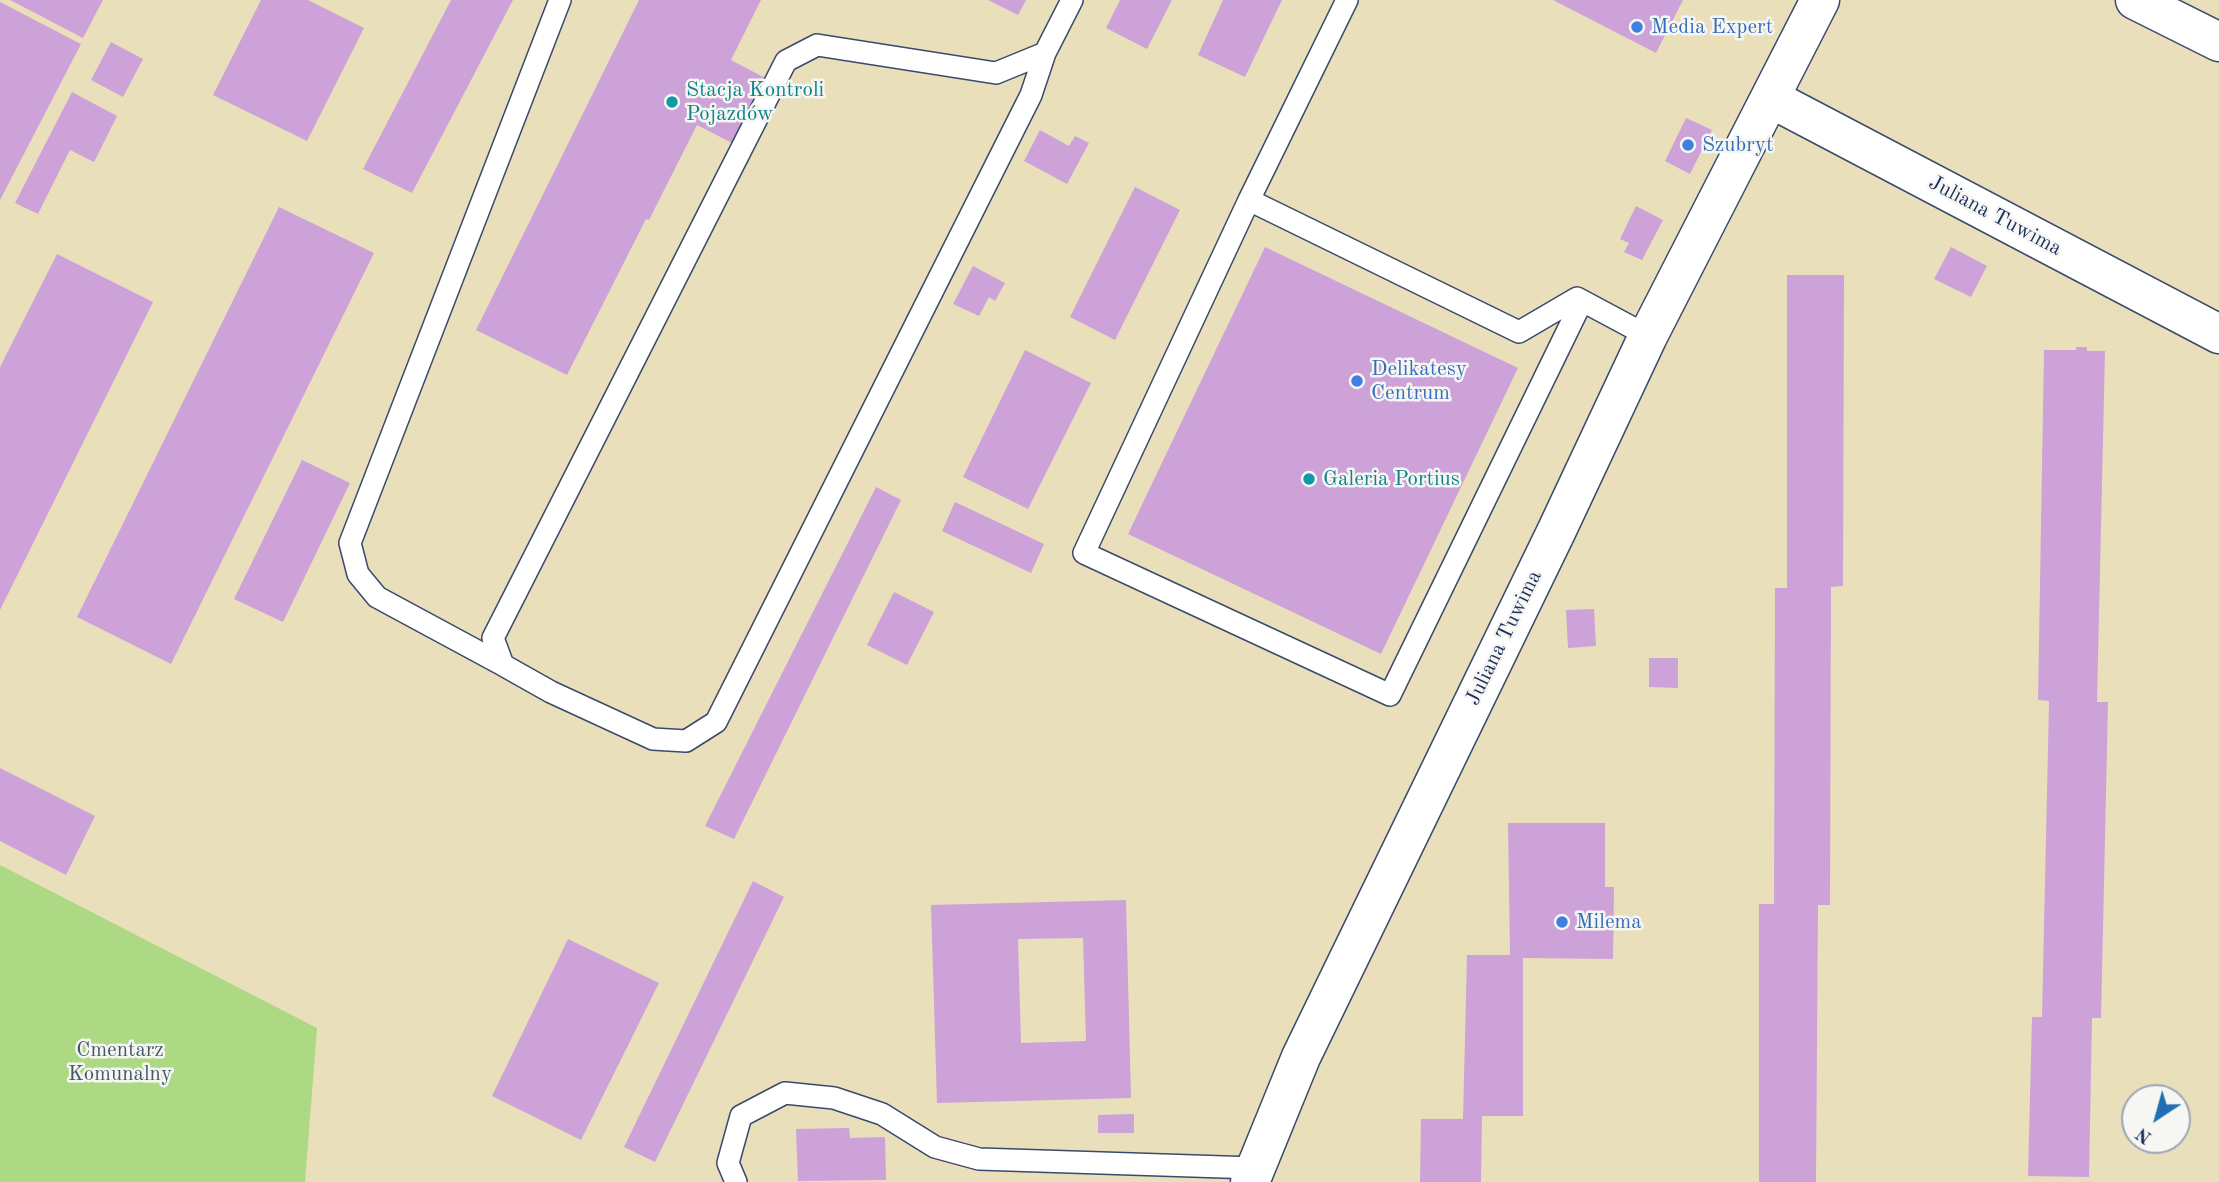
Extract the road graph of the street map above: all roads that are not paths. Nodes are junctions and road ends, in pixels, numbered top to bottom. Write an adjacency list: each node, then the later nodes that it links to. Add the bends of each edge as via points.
1 (560, 0): 13 (lane, via 349,543 358,574 377,597)
2 (1072, 0): 7 (lane)
3 (1347, 0): 9 (lane)
4 (1820, 0): 8 (street, Juliana Tuwima)
5 (2135, 0): 6 (street)
6 (2219, 42)
7 (1045, 53): 13 (lane, via 996,72 817,46 786,61 493,638); 13 (lane, via 1031,95 716,722 686,741 653,739)
8 (1770, 98): 11 (street, Juliana Tuwima); 12 (street, Juliana Tuwima)
9 (1249, 200): 10 (lane, via 1519,332 1577,298); 10 (lane, via 1084,553 1390,695)
10 (1582, 301): 12 (lane)
11 (2219, 334)
12 (1648, 336): 14 (street, Juliana Tuwima, via 1307,1044)
13 (503, 665)
14 (1252, 1175): 15 (lane, via 979,1159 935,1147 882,1114 834,1098 785,1093 741,1116 728,1163)
15 (736, 1182)

